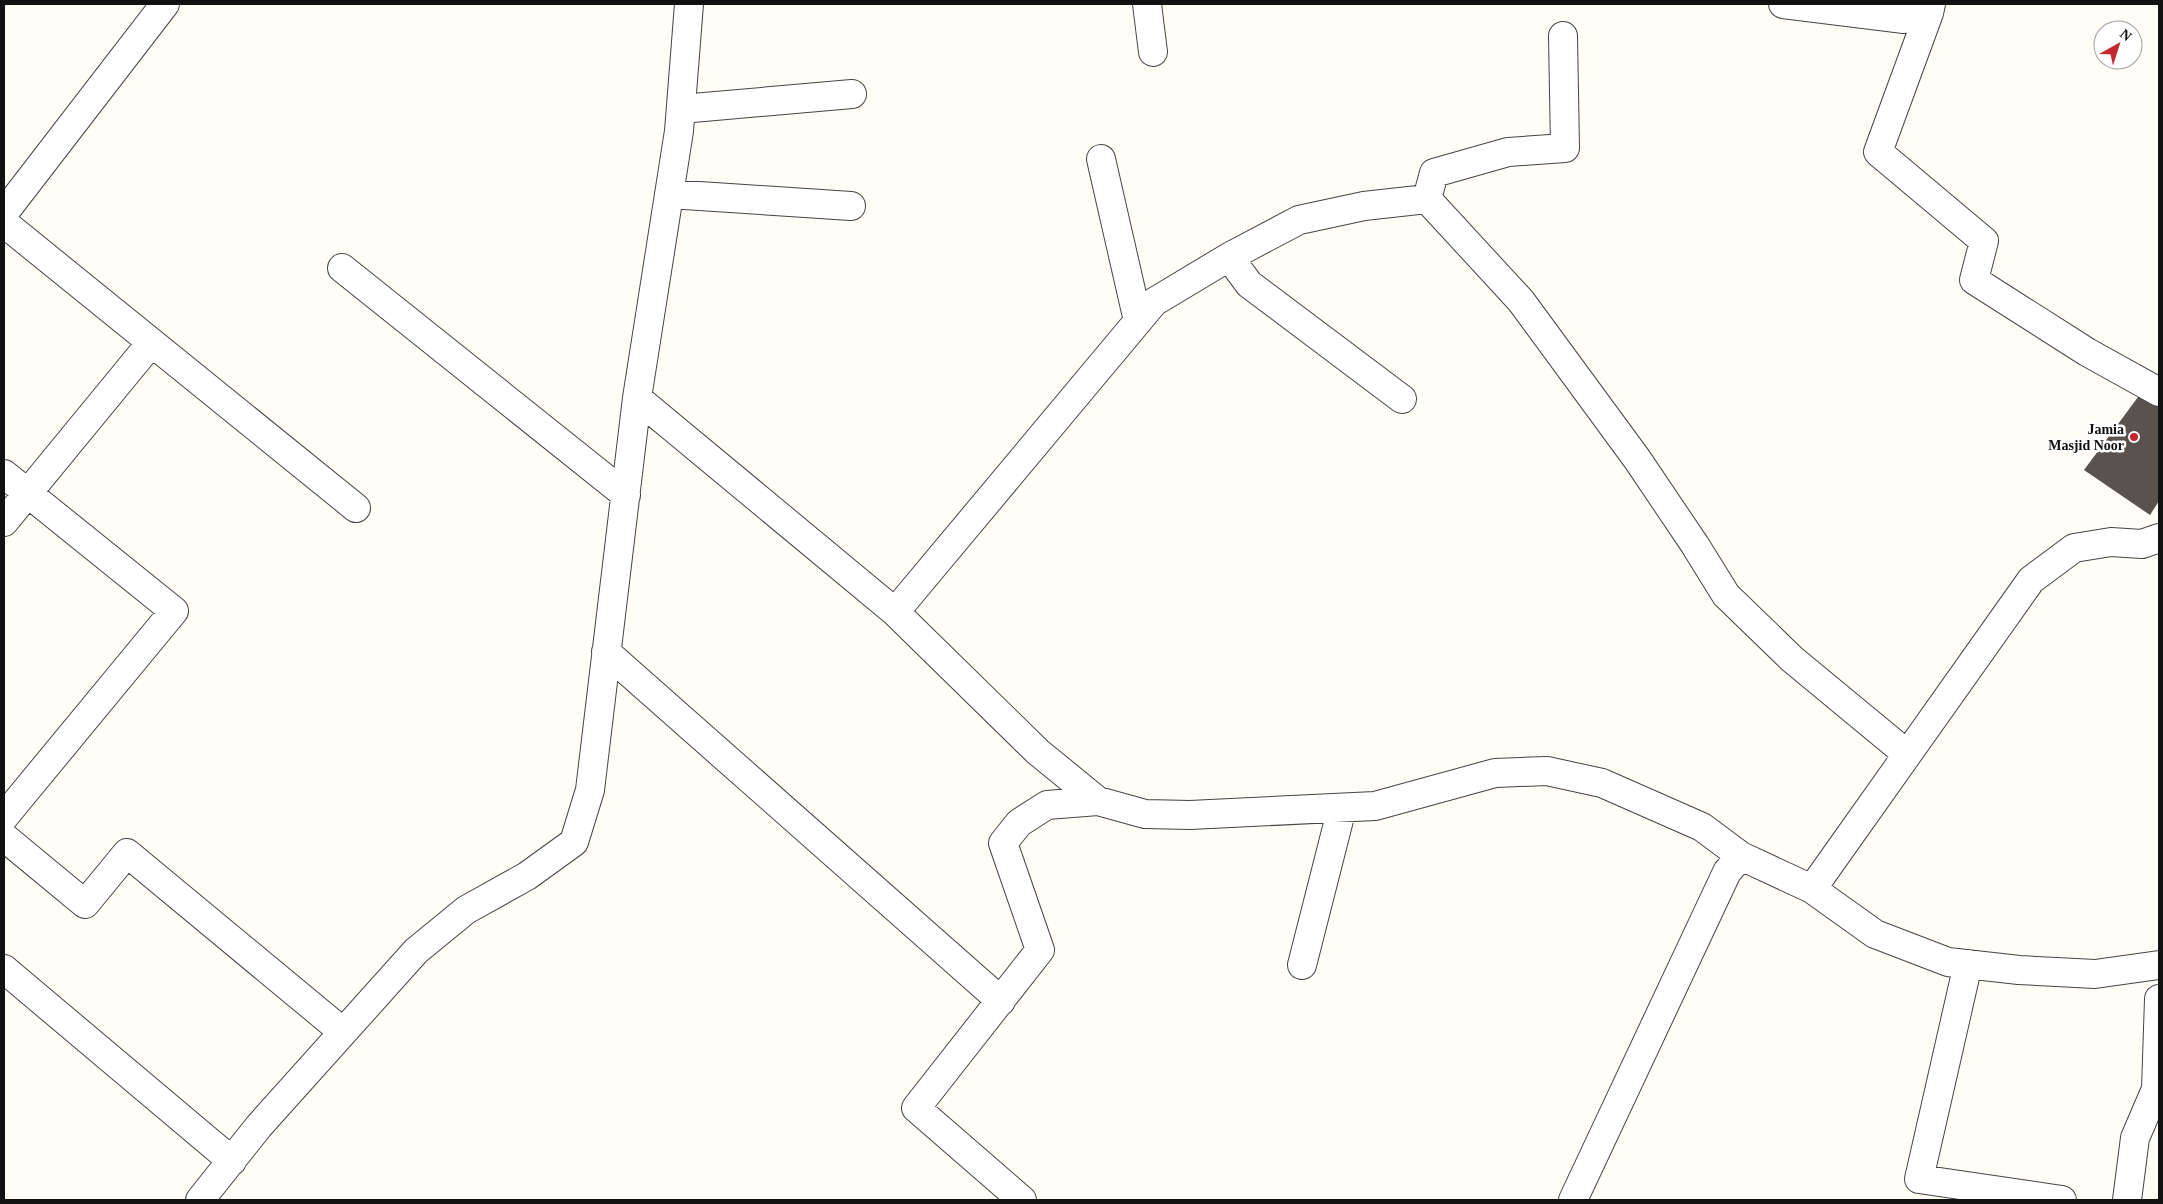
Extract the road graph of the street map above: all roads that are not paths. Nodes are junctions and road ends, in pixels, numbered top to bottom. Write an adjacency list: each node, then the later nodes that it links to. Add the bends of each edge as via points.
1 (164, 4): 14 (street)
2 (689, 4): 9 (street)
3 (1147, 4): 7 (street)
4 (1783, 4): 5 (street, via 1904,20)
5 (1930, 8): 20 (street, via 1878,152 1984,242 1974,280 2087,352)
6 (1563, 36): 12 (street, via 1565,148 1508,152 1434,173)
7 (1153, 52)
8 (852, 94): 9 (street)
9 (681, 110): 11 (street)
10 (1101, 159): 18 (street)
11 (669, 194): 13 (street); 21 (street)
12 (1427, 199): 16 (street, via 1364,206 1299,220); 31 (street, via 1521,301 1637,459 1726,595 1792,659)
13 (852, 206)
14 (4, 213)
15 (4, 223): 19 (street)
16 (1228, 258): 18 (street, via 1154,302); 22 (street, via 1249,284)
17 (342, 268): 25 (street)
18 (1138, 321): 29 (street)
19 (151, 343): 24 (street); 26 (street)
20 (2159, 392)
21 (637, 398): 25 (street); 29 (street)
22 (1402, 399)
23 (4, 474): 24 (street)
24 (27, 494): 27 (street); 34 (street, via 174,611)
25 (626, 495): 30 (street)
26 (356, 508)
27 (4, 522)
28 (2159, 538): 31 (street, via 2142,544 2111,542 2074,548 2031,580)
29 (895, 612): 32 (street, via 1038,752)
30 (606, 652): 43 (street); 44 (street, via 590,790 574,842 527,876 466,910 416,951)
31 (1907, 754): 37 (street)
32 (1098, 801): 33 (street, via 1145,814); 43 (street, via 1047,805 1019,823 1003,843 1040,950)
33 (1342, 808): 36 (street, via 1376,806 1495,773 1548,771 1602,783 1702,827); 39 (street)
34 (4, 817)
35 (4, 837): 44 (street, via 85,904 127,853)
36 (1741, 856): 37 (street); 48 (street, via 1727,872)
37 (1812, 888): 38 (street, via 1875,934 1948,962)
38 (1968, 964): 40 (street, via 2094,974); 49 (street, via 1919,1179)
39 (1302, 965)
40 (2159, 965)
41 (4, 969): 45 (street)
42 (2159, 999): 50 (street, via 2156,1089 2135,1138)
43 (1000, 1001): 47 (street, via 916,1108)
44 (344, 1032): 45 (street, via 259,1126)
45 (232, 1161): 46 (street)
46 (200, 1200)
47 (1022, 1200)
48 (1574, 1200)
49 (2062, 1200)
50 (2127, 1200)

